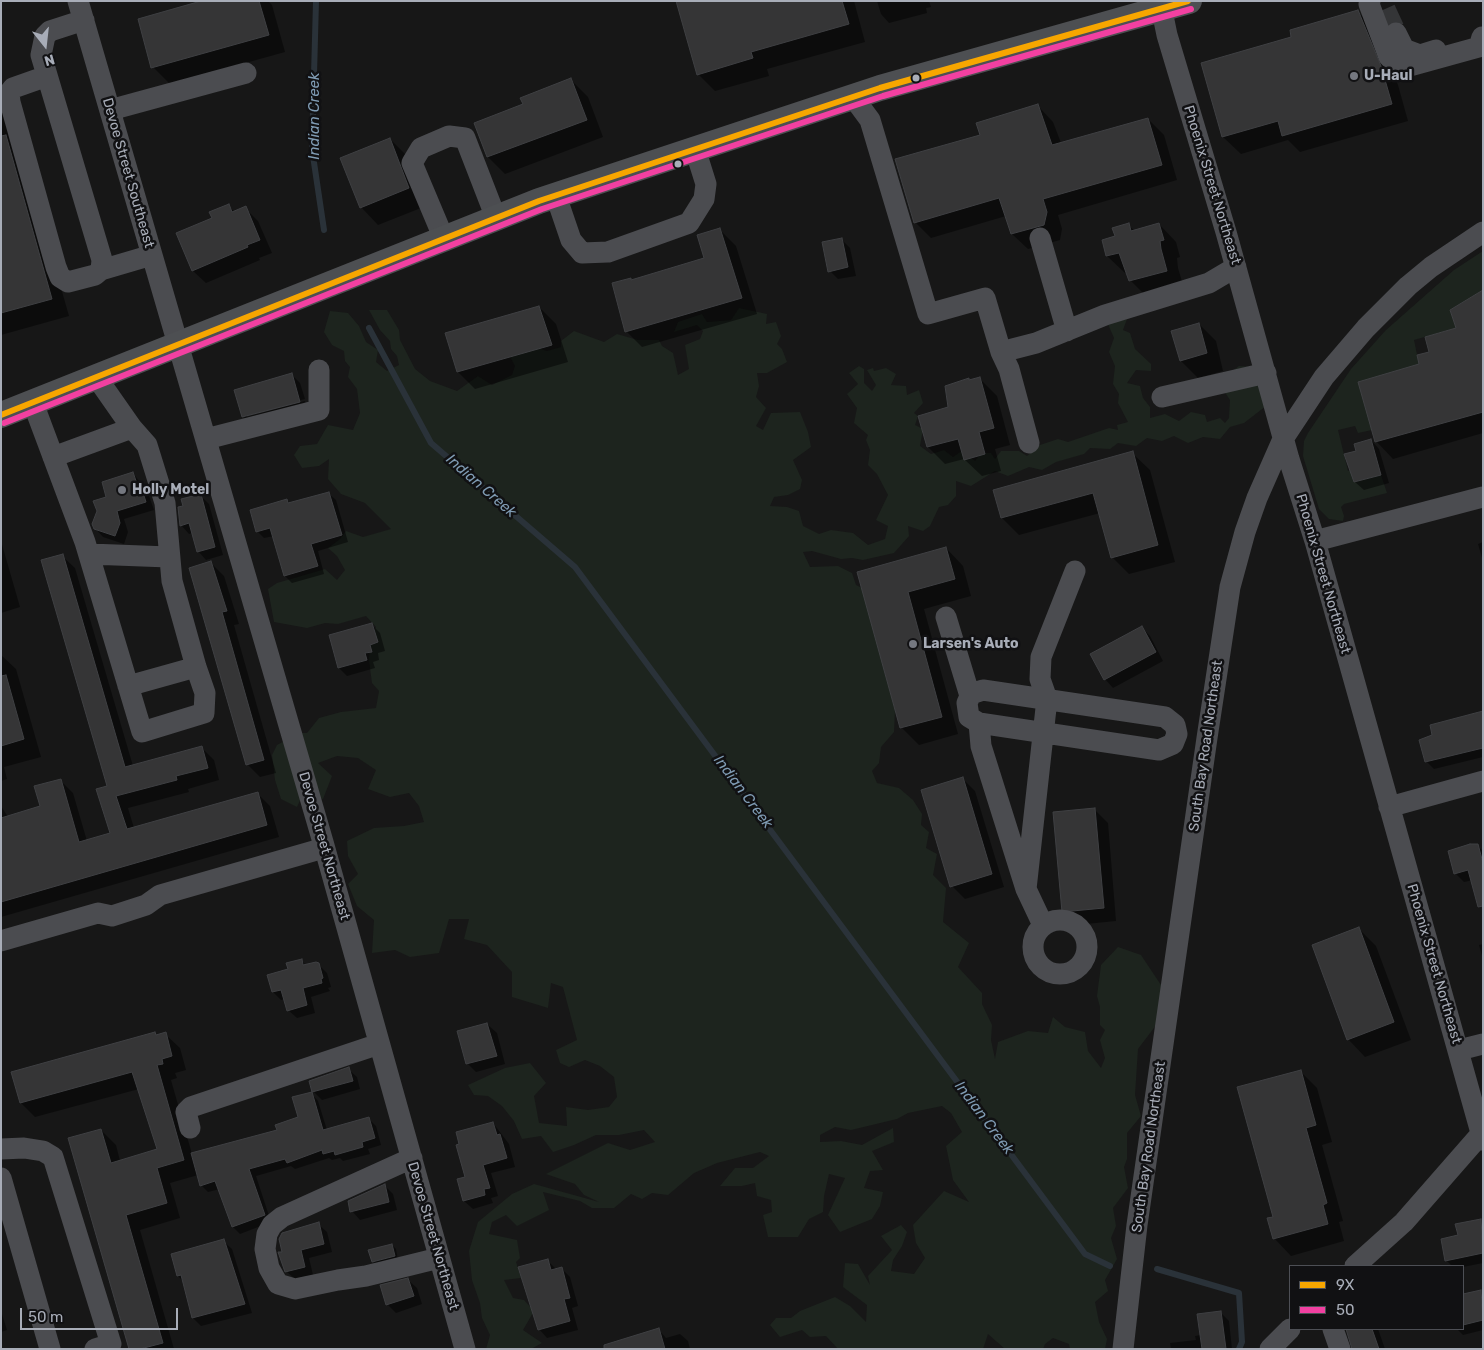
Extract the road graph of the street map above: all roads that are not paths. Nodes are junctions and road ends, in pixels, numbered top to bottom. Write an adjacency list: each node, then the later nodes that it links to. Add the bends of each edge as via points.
1 (1188, 1): 3 (main road)
2 (1378, 4): 6 (street, via 1369,4 1389,57 1403,68 1479,47)
3 (1161, 5): 9 (main road); 18 (street, Phoenix Street Northeast, via 1167,36)
4 (81, 11): 8 (street, via 45,36 41,55); 10 (street, Devoe Street Southeast)
5 (1396, 33): 6 (street, via 1404,49 1420,55)
6 (1482, 37)
7 (246, 73): 10 (street)
8 (47, 76): 19 (street, via 102,260); 19 (street, via 13,88 9,94 10,102 60,277 68,282 95,275)
9 (854, 97): 11 (main road); 22 (street, via 870,120 928,314 985,298)
10 (110, 110): 17 (street, Devoe Street Southeast)
11 (695, 149): 12 (main road); 12 (street, via 706,184 704,199 689,223 608,252 582,253 571,240)
12 (556, 196): 13 (main road)
13 (496, 218): 16 (main road); 16 (street, via 465,138 449,136 420,148 412,163)
14 (1483, 232): 31 (street, South Bay Road Northeast, via 1431,267 1366,328 1324,377)
15 (1040, 238): 20 (street)
16 (444, 239): 21 (main road)
17 (152, 255): 19 (street); 21 (street, Devoe Street Southeast)
18 (1236, 267): 20 (street, via 1209,282 1105,315); 24 (street, Phoenix Street Northeast)
19 (101, 270)
20 (1067, 331): 22 (street)
21 (178, 345): 25 (main road); 30 (street, Devoe Street Northeast)
22 (1001, 352): 32 (street, via 1009,369)
23 (319, 370): 30 (street, via 319,410)
24 (1266, 373): 26 (street); 31 (street, Phoenix Street Northeast)
25 (96, 378): 27 (main road); 29 (street)
26 (1162, 397)
27 (33, 403): 28 (main road); 33 (street)
28 (1, 415)
29 (132, 428): 33 (street); 37 (street, via 147,445 165,503)
30 (206, 439): 52 (street, Devoe Street Northeast)
31 (1283, 439): 35 (street, Phoenix Street Northeast); 48 (street, South Bay Road Northeast, via 1257,498 1234,569)
32 (1029, 443)
33 (53, 457): 36 (street)
34 (1483, 497): 35 (street)
35 (1315, 542): 51 (street, Phoenix Street Northeast)
36 (89, 554): 37 (street); 41 (street)
37 (169, 557): 40 (street, via 172,582)
38 (1075, 571): 43 (street, via 1041,657 1040,679)
39 (946, 617): 42 (street)
40 (196, 667): 41 (street); 41 (street, via 205,693 204,713 142,732)
41 (128, 686)
42 (970, 696): 43 (street, via 983,690); 45 (street, via 966,703 967,712)
43 (1047, 699): 44 (street); 46 (street)
44 (1104, 707): 47 (street, via 1165,717 1175,725); 49 (street)
45 (979, 724): 46 (street); 53 (street, via 981,746)
46 (1042, 733): 49 (street); 53 (street)
47 (1178, 734): 48 (street); 49 (street, via 1173,744 1164,749)
48 (1207, 738): 71 (street, South Bay Road Northeast, via 1137,1226)
49 (1099, 741)
50 (1483, 781): 51 (street)
51 (1389, 807): 58 (street, Phoenix Street Northeast)
52 (324, 848): 55 (street, via 160,895 146,905 112,916 98,913); 56 (street, Devoe Street Northeast)
53 (1026, 889): 54 (street)
54 (1043, 925)
55 (1, 941)
56 (378, 1044): 59 (street, via 191,1107 186,1112); 62 (street, Devoe Street Northeast)
57 (1483, 1044): 58 (street)
58 (1459, 1050): 60 (street, Phoenix Street Northeast)
59 (190, 1128)
60 (1482, 1137): 65 (street, via 1404,1222)
61 (1, 1150): 69 (street, via 24,1148 43,1151 53,1157 111,1344)
62 (412, 1158): 64 (street, Devoe Street Northeast); 64 (street, via 282,1217 267,1234 265,1249 269,1268 278,1284 294,1289)
63 (1, 1178): 68 (street)
64 (440, 1258): 70 (street, Devoe Street Northeast)
65 (1356, 1265)
66 (1289, 1330): 72 (street)
67 (1333, 1330): 73 (street)
68 (50, 1349)
69 (95, 1349)
70 (465, 1349)
71 (1123, 1349)
72 (1270, 1349)
73 (1340, 1349)

